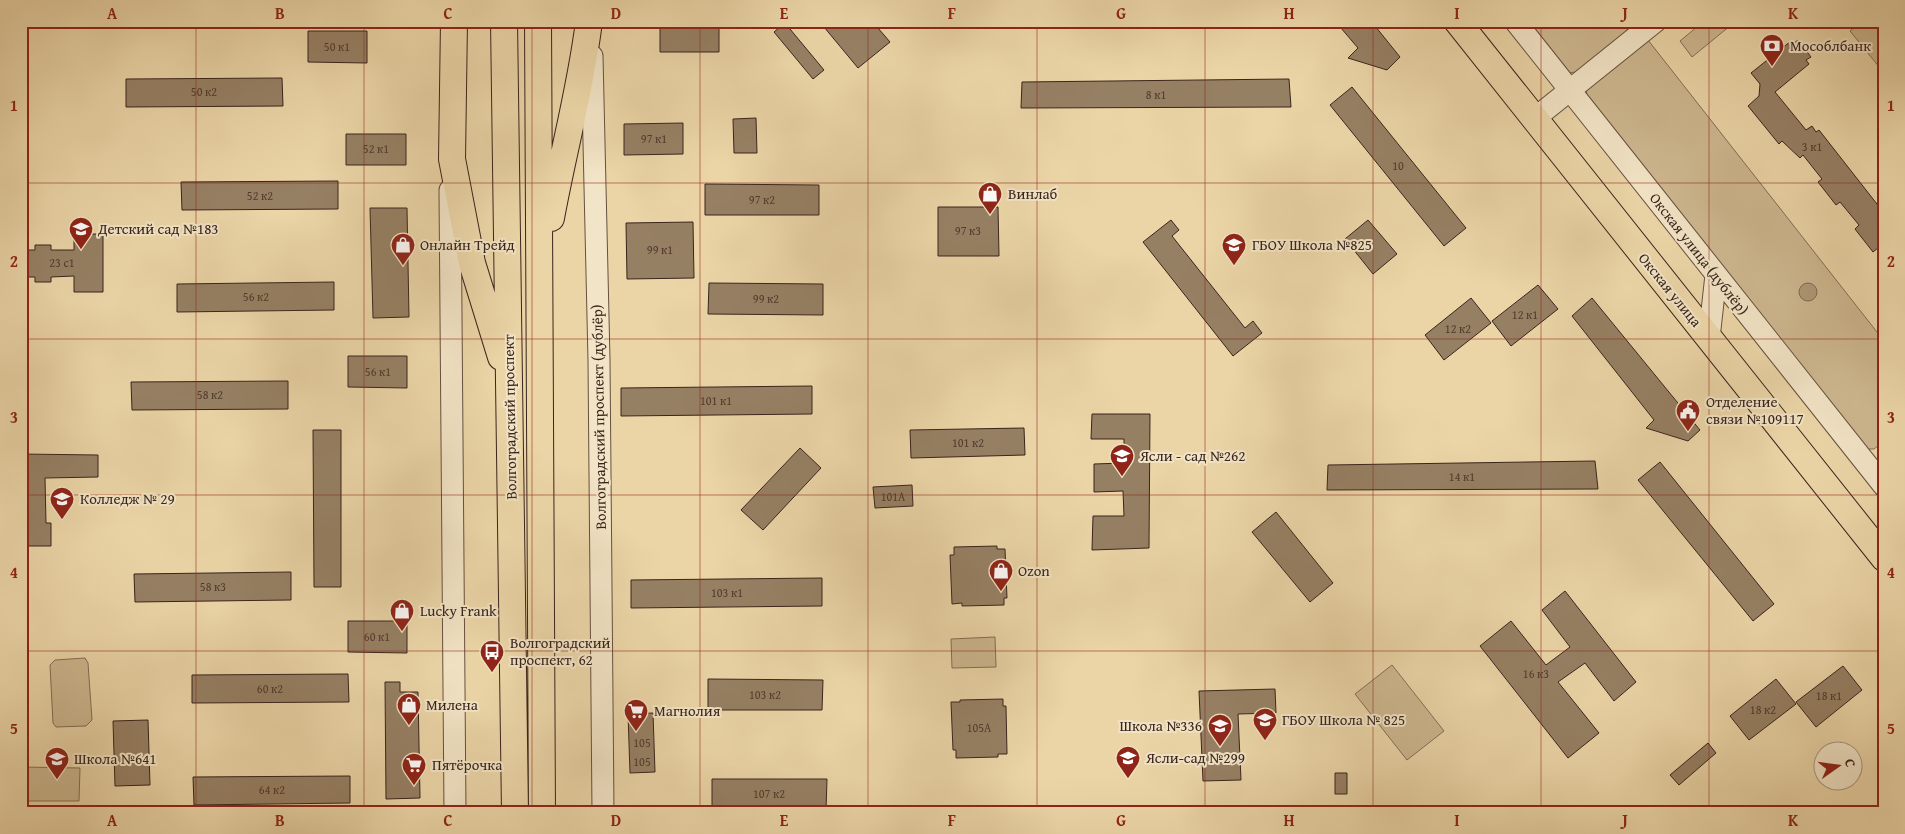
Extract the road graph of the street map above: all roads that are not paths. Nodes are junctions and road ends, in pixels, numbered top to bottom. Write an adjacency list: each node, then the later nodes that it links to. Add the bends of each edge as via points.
1 (454, 21): 10 (main road)
2 (504, 21): 14 (main road, Волгоградский проспект)
3 (538, 21): 12 (main road, Волгоградский проспект)
4 (590, 21): 12 (main road, Волгоградский проспект (дублёр), via 584,67 561,158); 20 (street, Волгоградский проспект (дублёр))
5 (1456, 21): 9 (main road, Окская улица)
6 (1515, 21): 8 (street, Окская улица (дублёр))
7 (1652, 24): 8 (street)
8 (1570, 90): 9 (street); 11 (street, Окская улица (дублёр))
9 (1534, 119): 13 (main road, Окская улица)
10 (452, 160): 14 (main road, via 472,263); 17 (street)
11 (1716, 275): 13 (street); 15 (street, Окская улица (дублёр))
12 (539, 282): 19 (main road, Волгоградский проспект)
13 (1709, 338): 16 (main road, Окская улица)
14 (510, 386): 18 (main road, Волгоградский проспект)
15 (1884, 486)
16 (1884, 558)
17 (455, 813)
18 (515, 813)
19 (542, 813)
20 (603, 813)

